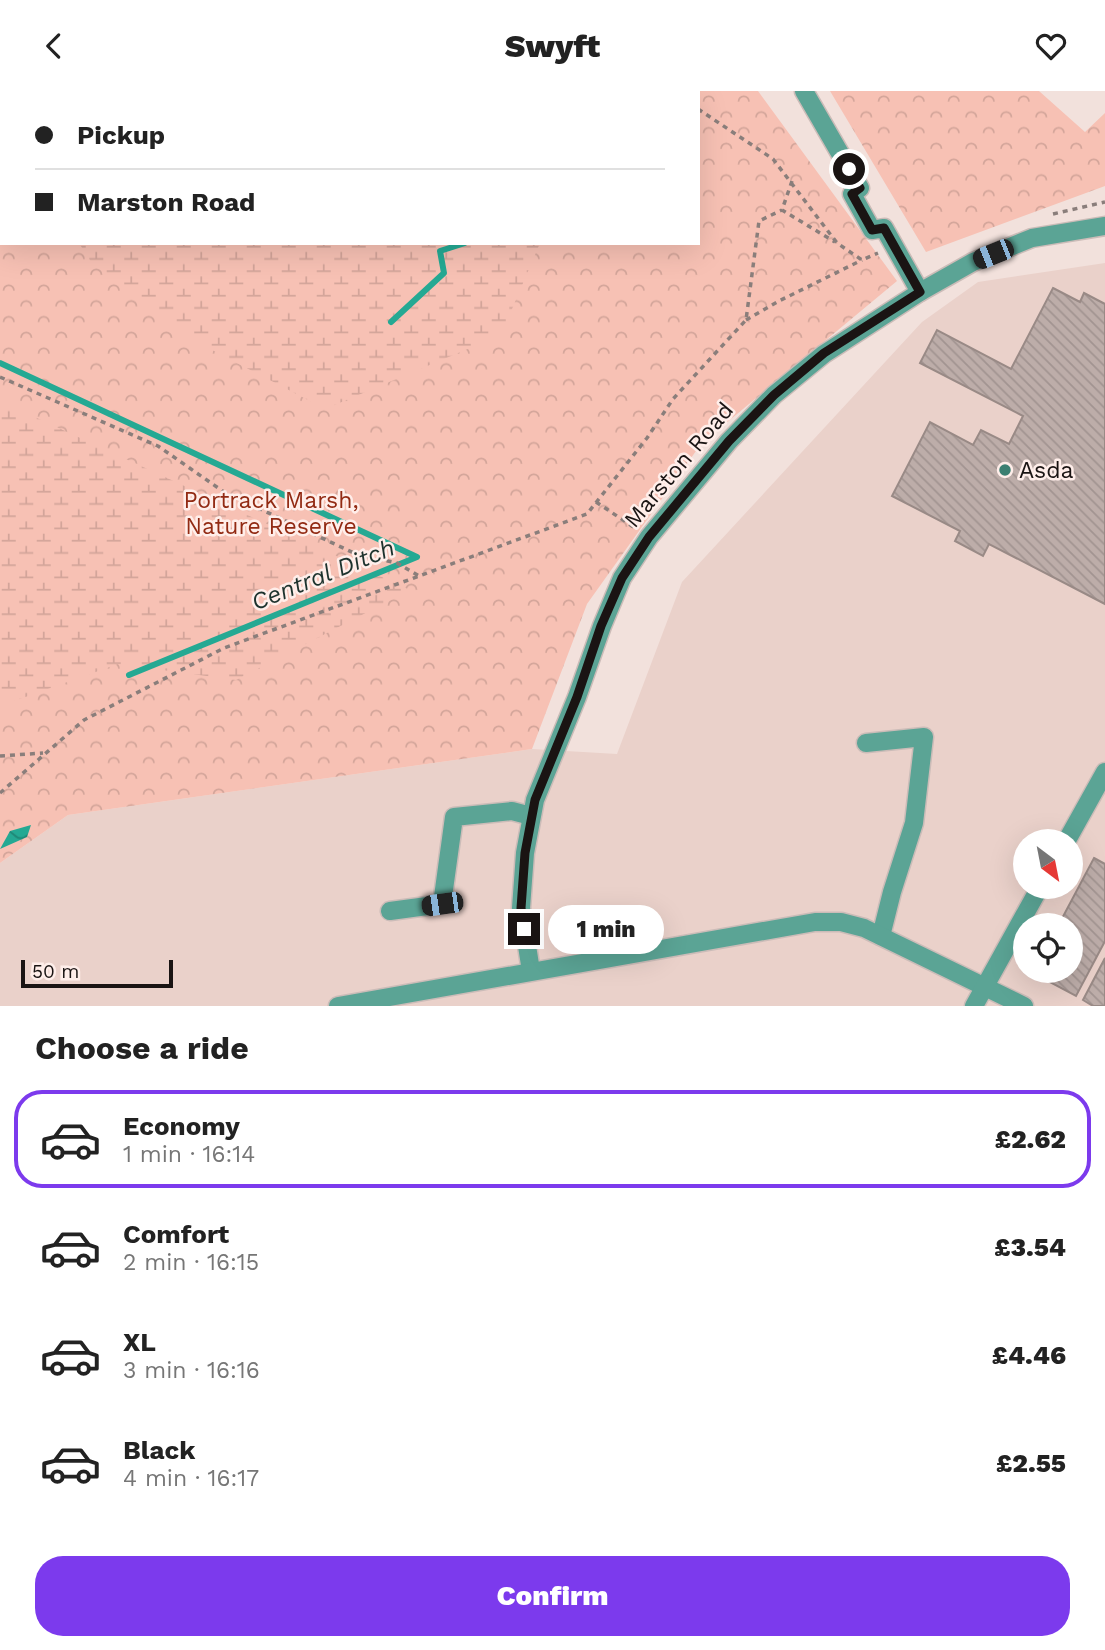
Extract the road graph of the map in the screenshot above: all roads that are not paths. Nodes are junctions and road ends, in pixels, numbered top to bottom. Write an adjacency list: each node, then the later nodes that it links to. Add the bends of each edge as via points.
1 (804, 91): 3 (street, via 860,188 852,194 872,230 884,228)
2 (1105, 226): 3 (street, Marston Road, via 1032,238 973,262)
3 (920, 292): 6 (street, Marston Road, via 824,353 774,395 649,537 622,578)
4 (866, 743): 10 (street, via 923,737 914,824)
5 (1105, 772): 7 (street)
6 (531, 816): 9 (street, via 512,811 454,817 442,904); 11 (street, Marston Road, via 521,908)
7 (1073, 829)
8 (1034, 899): 12 (street)
9 (390, 911)
10 (881, 936): 11 (street, via 841,922 815,922); 12 (street)
11 (531, 971): 13 (street)
12 (986, 985): 14 (street); 15 (street)
13 (338, 1006)
14 (974, 1006)
15 (1024, 1006)

